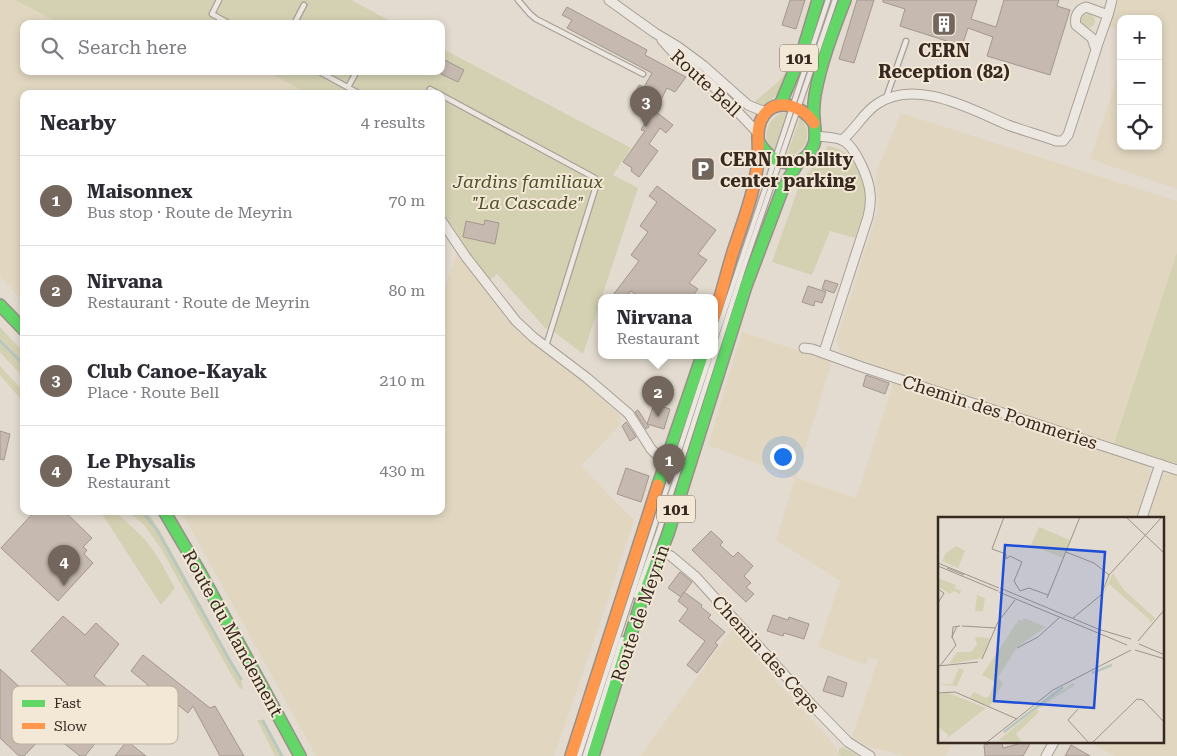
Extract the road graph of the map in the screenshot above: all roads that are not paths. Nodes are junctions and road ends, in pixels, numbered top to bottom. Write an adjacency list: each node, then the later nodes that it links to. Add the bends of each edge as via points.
1 (219, 0): 12 (lane, via 212,14)
2 (518, 0): 17 (lane, via 533,17)
3 (609, 0): 14 (street, Route Bell)
4 (818, 0): 24 (main road, 101, via 803,50)
5 (828, 0): 25 (lane)
6 (835, 0): 25 (lane)
7 (845, 0): 10 (main road, 101)
8 (1112, 0): 11 (street)
9 (304, 5): 13 (lane)
10 (841, 6): 27 (main road, 101, via 816,92)
11 (1108, 15): 16 (street); 16 (street, via 1086,8 1076,16 1076,25 1092,38)
12 (223, 20)
13 (296, 20)
14 (655, 33): 26 (street, Route Bell, via 683,50 748,105); 28 (street, Route Bell, via 713,86 751,124)
15 (906, 41): 23 (lane)
16 (1096, 50): 23 (street, via 1068,135 1063,141 928,95 913,93)
17 (643, 74)
18 (326, 75): 20 (lane)
19 (355, 75): 20 (lane)
20 (348, 87): 21 (lane)
21 (353, 90)
22 (445, 97): 38 (lane, via 594,178 597,183)
23 (886, 98): 30 (street, via 868,111)
24 (780, 105): 25 (main road); 26 (main road)
25 (796, 106): 27 (main road, via 808,113); 32 (lane)
26 (767, 112): 28 (main road, via 760,121)
27 (814, 123): 29 (main road, 101)
28 (758, 136): 32 (main road, via 765,154); 35 (main road, via 758,163 752,193)
29 (816, 136): 30 (street); 31 (main road, Route de Meyrin / 101, via 813,148)
30 (842, 140): 41 (street, via 853,151 866,178 870,208)
31 (799, 161): 32 (main road); 50 (main road, Route de Meyrin / 101, via 783,188 746,286)
32 (777, 162): 37 (lane); 39 (lane)
33 (445, 226): 38 (street, via 511,315)
34 (0, 304): 36 (main road)
35 (718, 304)
36 (20, 326)
37 (718, 331)
38 (546, 346): 45 (street, via 629,414 651,449)
39 (718, 347)
40 (804, 348): 41 (street, Chemin des Pommeries)
41 (824, 352): 46 (street, Chemin des Pommeries)
42 (701, 359): 45 (main road, Route de Meyrin / 101)
43 (709, 359): 54 (lane)
44 (714, 359): 55 (lane)
45 (667, 458): 53 (main road, Route de Meyrin / 101)
46 (1160, 464): 47 (street, Chemin des Pommeries); 49 (street)
47 (1177, 470)
48 (166, 515): 52 (main road, Route du Mandement)
49 (1142, 517)
50 (662, 552): 56 (main road, Route de Meyrin / 101, via 642,599); 57 (street, Chemin des Ceps, via 696,577 810,703 848,742)
51 (1053, 744): 58 (street)
52 (300, 756)
53 (571, 756)
54 (579, 756)
55 (585, 756)
56 (592, 756)
57 (870, 756)
58 (1046, 756)

